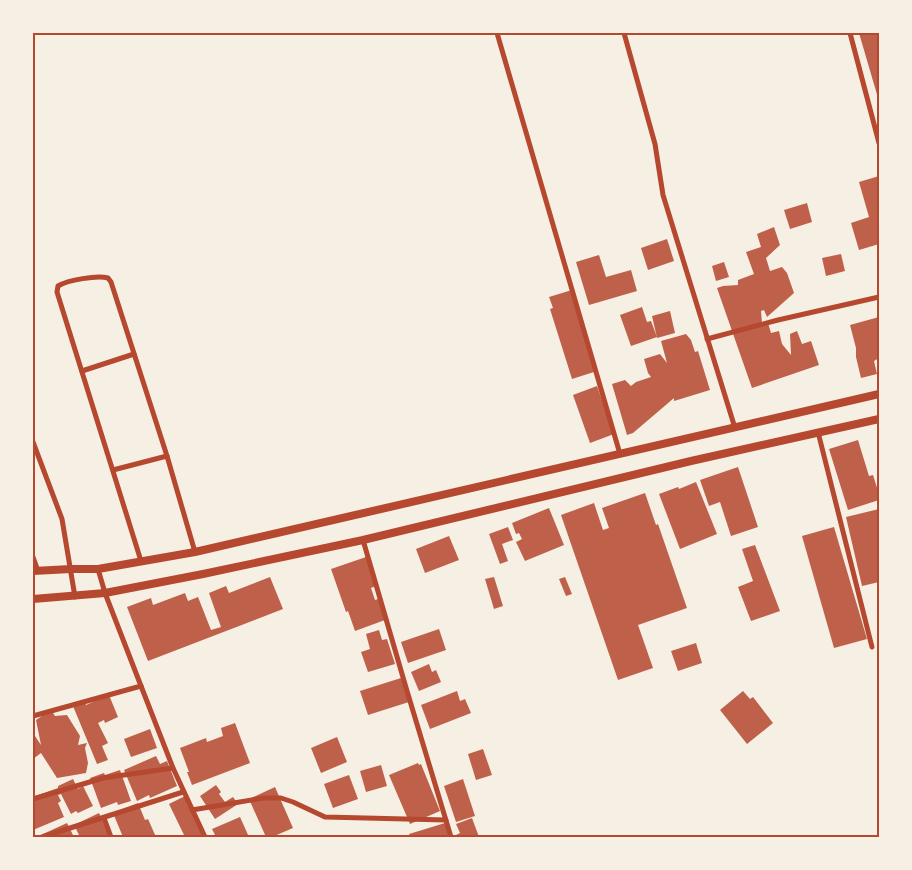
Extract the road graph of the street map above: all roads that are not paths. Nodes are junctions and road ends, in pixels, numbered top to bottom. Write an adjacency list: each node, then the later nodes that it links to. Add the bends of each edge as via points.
1 (497, 33): 14 (street)
2 (624, 33): 6 (street, via 655,144 663,195)
3 (850, 33): 4 (street)
4 (879, 143)
5 (879, 297): 6 (street)
6 (708, 339): 11 (street)
7 (134, 354): 8 (street); 8 (street, via 108,278 99,276 61,284 57,292); 15 (street)
8 (82, 371): 16 (street)
9 (879, 394): 11 (highway)
10 (879, 419): 12 (highway)
11 (735, 428): 14 (highway)
12 (818, 432): 17 (highway); 27 (street)
13 (33, 442): 21 (street, via 62,519)
14 (620, 454): 18 (highway)
15 (167, 456): 16 (street); 18 (street)
16 (113, 470): 20 (street)
17 (363, 540): 24 (highway); 35 (street)
18 (195, 552): 20 (highway)
19 (33, 557): 23 (street)
20 (141, 561): 22 (highway)
21 (71, 569): 22 (highway); 23 (highway); 25 (street)
22 (98, 569): 24 (street)
23 (35, 571)
24 (105, 593): 25 (highway); 28 (street)
25 (75, 597): 26 (highway)
26 (33, 599)
27 (872, 647)
28 (141, 686): 29 (street); 30 (street)
29 (33, 716)
30 (173, 768): 31 (street); 32 (street, via 104,778)
31 (183, 792): 33 (street); 34 (street)
32 (33, 800)
33 (192, 810): 35 (street, via 281,798 324,817); 38 (street)
34 (104, 818): 36 (street); 37 (street)
35 (446, 820): 39 (street)
36 (42, 837)
37 (111, 837)
38 (205, 837)
39 (451, 837)

